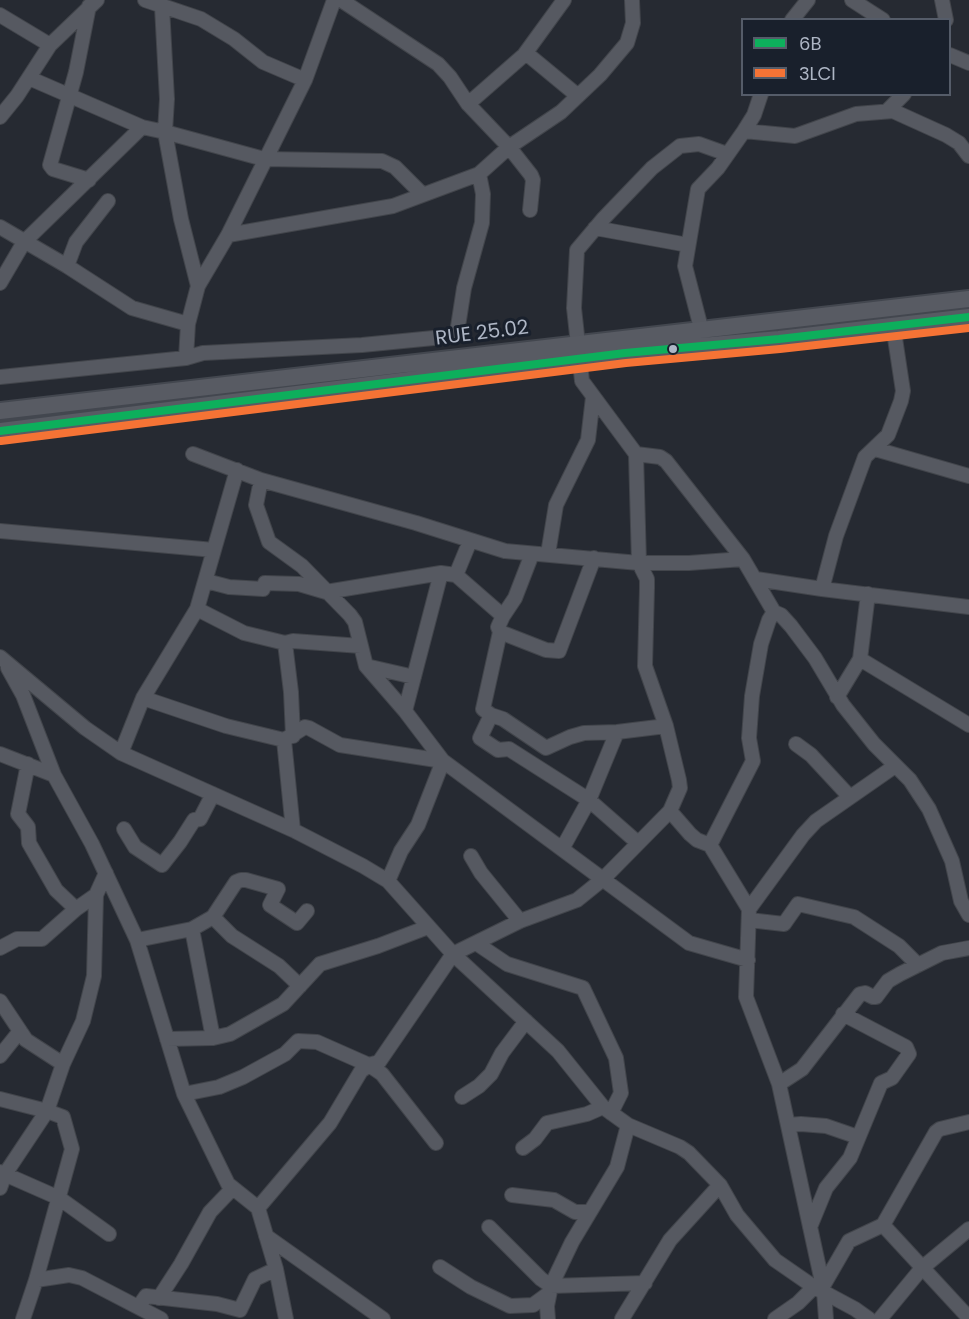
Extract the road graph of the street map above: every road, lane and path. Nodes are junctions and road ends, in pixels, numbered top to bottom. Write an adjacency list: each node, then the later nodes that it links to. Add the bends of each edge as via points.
1 (145, 0): 10 (street)
2 (334, 0): 20 (street)
3 (341, 0): 25 (street, via 438,63)
4 (564, 0): 16 (street)
5 (632, 0): 22 (street, via 633,23 627,43)
6 (807, 0): 12 (street)
7 (852, 0): 13 (street)
8 (942, 0): 14 (street)
9 (94, 2): 15 (street); 21 (street)
10 (161, 4): 20 (street, via 201,19 264,62); 30 (street, via 167,99)
11 (0, 15): 15 (street)
12 (794, 18)
13 (880, 18)
14 (946, 18)
15 (50, 45): 19 (street)
16 (526, 53): 22 (street); 25 (street)
17 (951, 55): 18 (street)
18 (969, 63)
19 (29, 78): 21 (street); 27 (street)
20 (305, 80): 34 (street)
21 (69, 94): 28 (street); 36 (street, via 51,167)
22 (578, 96): 31 (street)
23 (760, 96): 29 (street)
24 (902, 96): 26 (street)
25 (468, 104): 31 (street)
26 (886, 111): 29 (street, via 856,114 795,136); 33 (street, via 908,116 946,135)
27 (0, 117)
28 (142, 127): 30 (street); 36 (street)
29 (744, 131): 32 (street)
30 (165, 132): 34 (street); 47 (street)
31 (509, 147): 35 (street); 39 (street, via 533,180)
32 (727, 154): 41 (street, via 699,144 680,146 652,168); 44 (street, via 698,189)
33 (969, 156)
34 (264, 159): 37 (street, via 382,161 395,167); 42 (street)
35 (479, 174): 37 (street); 54 (street, via 482,223 468,267 454,336 203,353)
36 (89, 180): 43 (street)
37 (422, 194): 42 (street, via 393,206)
38 (108, 201): 45 (street, via 76,242)
39 (530, 210)
40 (0, 227): 43 (street)
41 (596, 228): 44 (street); 53 (street, via 580,244 575,257)
42 (228, 235): 47 (street)
43 (24, 242): 45 (street); 46 (street)
44 (688, 245): 52 (street, via 686,276)
45 (67, 266): 50 (street, via 132,308)
46 (0, 283)
47 (198, 286): 50 (street)
48 (969, 298): 52 (main road, RUE 25.02)
49 (969, 317): 51 (main road)
50 (189, 324): 54 (street)
51 (893, 325): 53 (main road); 59 (street, via 903,390 888,435)
52 (701, 328): 53 (main road, RUE 25.02)
53 (578, 352): 56 (street, via 582,381); 57 (main road, RUE 25.02); 58 (main road)
54 (186, 358): 55 (street)
55 (0, 377)
56 (593, 397): 61 (street); 69 (street, via 588,440 556,505)
57 (0, 411)
58 (0, 431)
59 (875, 449): 63 (street); 77 (street, via 865,457 836,536)
60 (193, 454): 62 (street)
61 (636, 454): 71 (street, via 666,461); 72 (street)
62 (237, 470): 64 (street); 67 (street)
63 (969, 476)
64 (261, 480): 66 (street); 78 (street, via 256,505 269,542 302,566)
65 (0, 531): 67 (street)
66 (470, 541): 68 (street); 74 (street)
67 (214, 550): 76 (street)
68 (532, 554): 69 (street); 83 (street)
69 (548, 554): 70 (street)
70 (594, 558): 72 (street); 84 (street, via 559,651 546,650)
71 (743, 559): 72 (street); 75 (street)
72 (639, 562): 96 (street, via 647,588 645,666)
73 (441, 573): 74 (street); 78 (street); 90 (street)
74 (456, 575): 83 (street)
75 (756, 579): 77 (street); 82 (street)
76 (206, 581): 78 (street, via 263,589 265,583 299,584); 81 (street)
77 (822, 589): 79 (street)
78 (326, 592): 86 (street, via 355,622)
79 (868, 594): 80 (street); 88 (street)
80 (969, 607)
81 (197, 609): 85 (street, via 244,633); 92 (street)
82 (774, 612): 91 (street, via 791,626 815,658); 113 (street, via 761,644 752,696 749,738 753,761)
83 (504, 616): 84 (street, via 498,627)
84 (500, 632): 94 (street, via 483,709)
85 (285, 643): 86 (street); 98 (street, via 291,692)
86 (361, 646): 89 (street)
87 (1, 658): 100 (street); 105 (street, via 22,695)
88 (860, 659): 91 (street); 95 (street)
89 (366, 666): 90 (street); 93 (street)
90 (414, 677): 93 (street)
91 (837, 697): 104 (street)
92 (143, 698): 98 (street, via 226,726); 100 (street)
93 (405, 711): 102 (street)
94 (491, 715): 97 (street, via 546,748 584,733); 108 (street, via 480,738 498,750 509,749)
95 (969, 725)
96 (666, 726): 97 (street); 109 (street, via 680,788)
97 (617, 732): 108 (street)
98 (288, 738): 102 (street, via 305,727 340,745); 111 (street)
99 (796, 744): 107 (street)
100 (121, 753): 106 (street)
101 (0, 754): 103 (street)
102 (443, 761): 114 (street); 118 (street, via 418,825)
103 (28, 764): 105 (street); 120 (street, via 18,814 28,827 29,843 56,890)
104 (895, 765): 107 (street); 123 (street, via 929,809 952,861 961,901)
105 (54, 775): 116 (street)
106 (213, 794): 110 (street, via 200,819 194,820 162,865 135,847); 111 (street)
107 (849, 796): 122 (street, via 803,835)
108 (589, 800): 112 (street); 114 (street)
109 (670, 811): 112 (street); 113 (street, via 697,840)
110 (124, 829)
111 (293, 830): 118 (street)
112 (638, 843): 117 (street)
113 (710, 845): 122 (street)
114 (562, 849): 117 (street)
115 (471, 856): 125 (street)
116 (106, 873): 119 (street); 128 (street)
117 (603, 879): 125 (street, via 571,904); 133 (street, via 688,943)
118 (388, 881): 126 (street)
119 (96, 895): 120 (street); 143 (street, via 93,986 83,1022)
120 (76, 909): 130 (street, via 42,939 17,939)
121 (307, 912): 124 (street, via 297,923 270,905 278,889 246,880 236,882)
122 (749, 914): 133 (street); 134 (street, via 784,924 798,904 857,918 899,946)
123 (969, 915)
124 (213, 917): 127 (street); 135 (street, via 232,936 279,966)
125 (520, 921): 129 (street)
126 (428, 927): 132 (street); 135 (street, via 320,964)
127 (192, 929): 128 (street); 140 (street)
128 (137, 940): 141 (street)
129 (476, 943): 132 (street); 149 (street, via 507,964 583,988 616,1058 621,1093)
130 (0, 948)
131 (969, 948): 134 (street, via 942,953)
132 (453, 954): 138 (street); 144 (street, via 379,1062)
133 (748, 960): 145 (street, via 746,997)
134 (918, 965): 137 (street, via 888,981 876,997 860,994)
135 (300, 986): 140 (street, via 268,1013 230,1034)
136 (0, 1000): 139 (street)
137 (843, 1014): 145 (street, via 802,1069); 154 (street, via 909,1052 892,1078 881,1083)
138 (526, 1021): 147 (street, via 491,1074); 149 (street, via 558,1051)
139 (20, 1031): 142 (street); 143 (street, via 26,1040)
140 (213, 1038): 141 (street)
141 (166, 1040): 146 (street)
142 (0, 1056)
143 (63, 1064): 150 (street)
144 (369, 1065): 146 (street, via 317,1042 298,1041 285,1054 243,1077); 155 (street, via 382,1074); 162 (street, via 357,1077 330,1123)
145 (779, 1084): 153 (street)
146 (184, 1094): 159 (street)
147 (462, 1097)
148 (0, 1099): 150 (street)
149 (607, 1110): 152 (street); 156 (street, via 547,1123)
150 (46, 1111): 157 (street); 161 (street, via 63,1117 72,1149)
151 (969, 1122): 164 (street, via 936,1132)
152 (628, 1125): 158 (street, via 680,1147); 163 (street, via 617,1167)
153 (788, 1125): 154 (street, via 826,1126); 166 (street)
154 (858, 1137): 166 (street, via 850,1158 826,1188)
155 (436, 1143)
156 (523, 1148)
157 (2, 1178): 161 (street)
158 (720, 1185): 174 (street, via 670,1240); 175 (street, via 737,1215 775,1260)
159 (232, 1189): 162 (street); 177 (street, via 210,1212)
160 (512, 1195): 163 (street, via 554,1200 575,1212)
161 (59, 1198): 168 (street); 173 (street)
162 (258, 1208): 169 (street)
163 (589, 1212): 176 (street)
164 (883, 1225): 171 (street); 175 (street, via 849,1241)
165 (489, 1227): 176 (street)
166 (810, 1227): 175 (street)
167 (969, 1229): 171 (street)
168 (109, 1234)
169 (266, 1236): 172 (street); 184 (street)
170 (440, 1267): 176 (street, via 510,1306 534,1305)
171 (922, 1268): 180 (street); 189 (street)
172 (276, 1269): 177 (street, via 255,1279 240,1310); 183 (street)
173 (36, 1280): 178 (street, via 69,1275 82,1278); 181 (street)
174 (645, 1283): 176 (street); 186 (street)
175 (820, 1288): 179 (street); 187 (street); 188 (street)
176 (550, 1290): 185 (street)
177 (159, 1298): 178 (street, via 146,1296)
178 (139, 1306): 182 (street)
179 (779, 1318)
180 (969, 1318)
181 (23, 1319)
182 (161, 1319)
183 (286, 1319)
184 (383, 1319)
185 (548, 1319)
186 (622, 1319)
187 (826, 1319)
188 (868, 1319)
189 (879, 1319)

